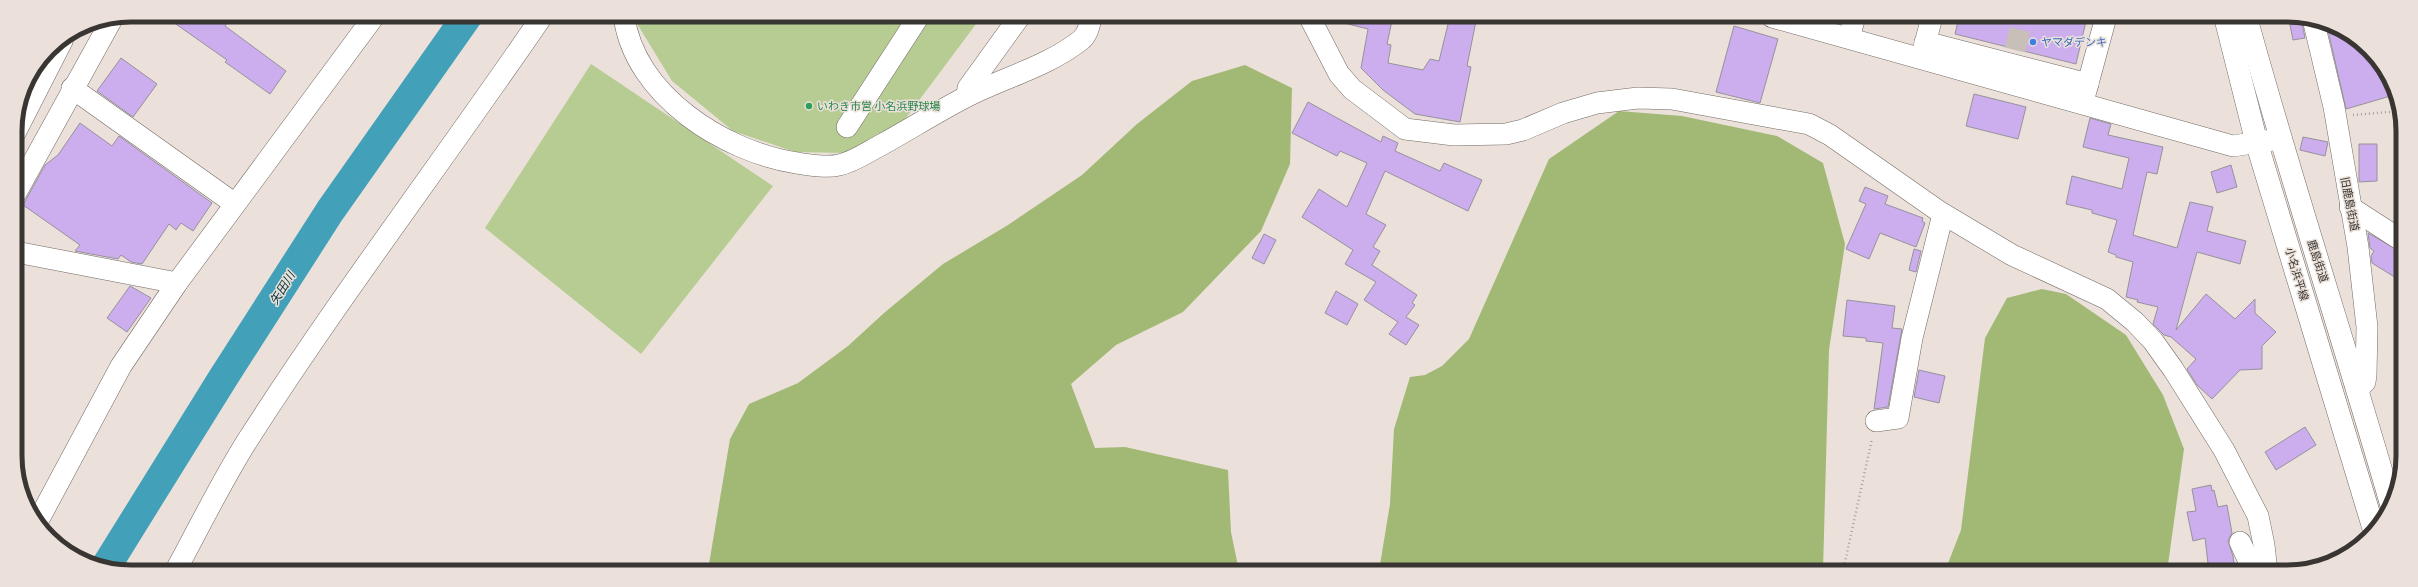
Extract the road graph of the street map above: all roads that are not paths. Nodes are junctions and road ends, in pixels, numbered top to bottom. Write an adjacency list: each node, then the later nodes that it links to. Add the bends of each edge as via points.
1 (370, 22): 28 (street)
2 (538, 22): 40 (street, via 461,135 397,219 248,439)
3 (626, 22): 21 (street, via 634,47 648,74 683,113 707,130 763,155 789,162 816,166 839,165 864,154)
4 (915, 22): 24 (street)
5 (1016, 22): 21 (street, via 968,88)
6 (1090, 22): 21 (street, via 1082,39 1061,54)
7 (1312, 22): 30 (street, via 1339,74 1352,89 1405,129 1488,136 1523,130 1563,113 1619,100 1672,99 1705,104 1809,124 1830,135)
8 (1791, 22): 16 (street)
9 (1854, 22): 16 (street)
10 (1931, 22): 17 (street)
11 (2105, 22): 19 (street)
12 (2226, 22): 26 (main road, 小名浜平線)
13 (2247, 22): 25 (main road, 鹿島街道)
14 (109, 24): 20 (street)
15 (2314, 26): 29 (street, 旧鹿島街道, via 2335,117)
16 (1849, 37): 17 (street)
17 (1923, 51): 19 (street); 22 (street)
18 (56, 52): 23 (main road)
19 (2088, 84): 22 (street)
20 (72, 88): 27 (street); 28 (street)
21 (967, 96)
22 (2083, 104): 26 (street, via 2233,146)
23 (23, 116)
24 (847, 127)
25 (2280, 139): 26 (street); 34 (main road, 鹿島街道)
26 (2257, 144): 38 (main road, 小名浜平線)
27 (22, 182)
28 (235, 204): 33 (street)
29 (2350, 207): 31 (street); 34 (street, 旧鹿島街道, via 2358,247 2367,327 2365,382)
30 (1943, 214): 35 (street, via 1912,338 1898,418); 42 (street, via 2012,255 2107,299 2130,317 2153,341 2224,450 2258,516)
31 (2396, 237)
32 (22, 253): 33 (street)
33 (177, 283): 37 (street, via 121,366)
34 (2358, 389): 36 (main road, 鹿島街道)
35 (1876, 421)
36 (2388, 495)
37 (41, 517)
38 (2372, 524)
39 (2240, 542): 41 (street)
40 (179, 565)
41 (2251, 565)
42 (2266, 565)

